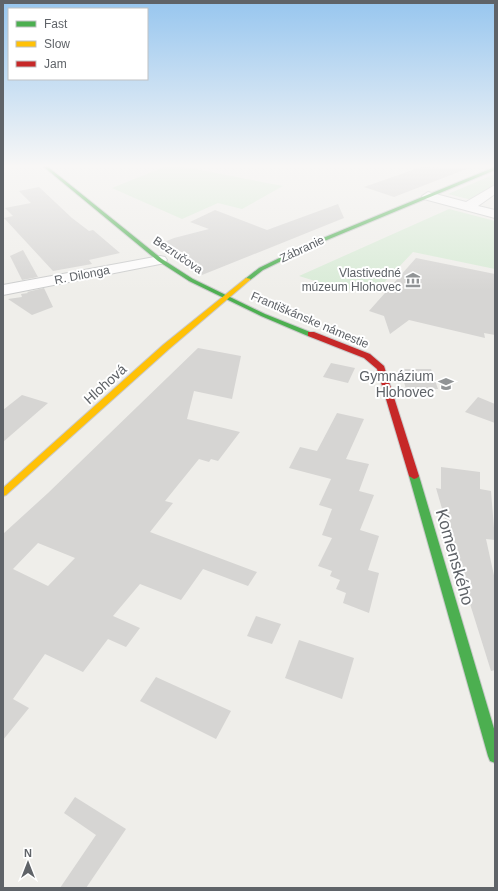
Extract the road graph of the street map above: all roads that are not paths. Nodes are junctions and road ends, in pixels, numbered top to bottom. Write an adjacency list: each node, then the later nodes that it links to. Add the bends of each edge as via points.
1 (97, 209): 5 (street, Bezručova)
2 (398, 209): 7 (street, Zábranie, via 288,255 261,269)
3 (474, 209): 4 (street)
4 (495, 214)
5 (160, 260): 6 (street, R. Dilonga); 7 (street, Bezručova, via 191,280)
6 (3, 290)
7 (227, 297): 8 (street, Františkánske námestie, via 263,315 367,356); 9 (street, Hlohová, via 166,347)
8 (381, 368): 10 (street, Komenského)
9 (3, 493)
10 (495, 756)

